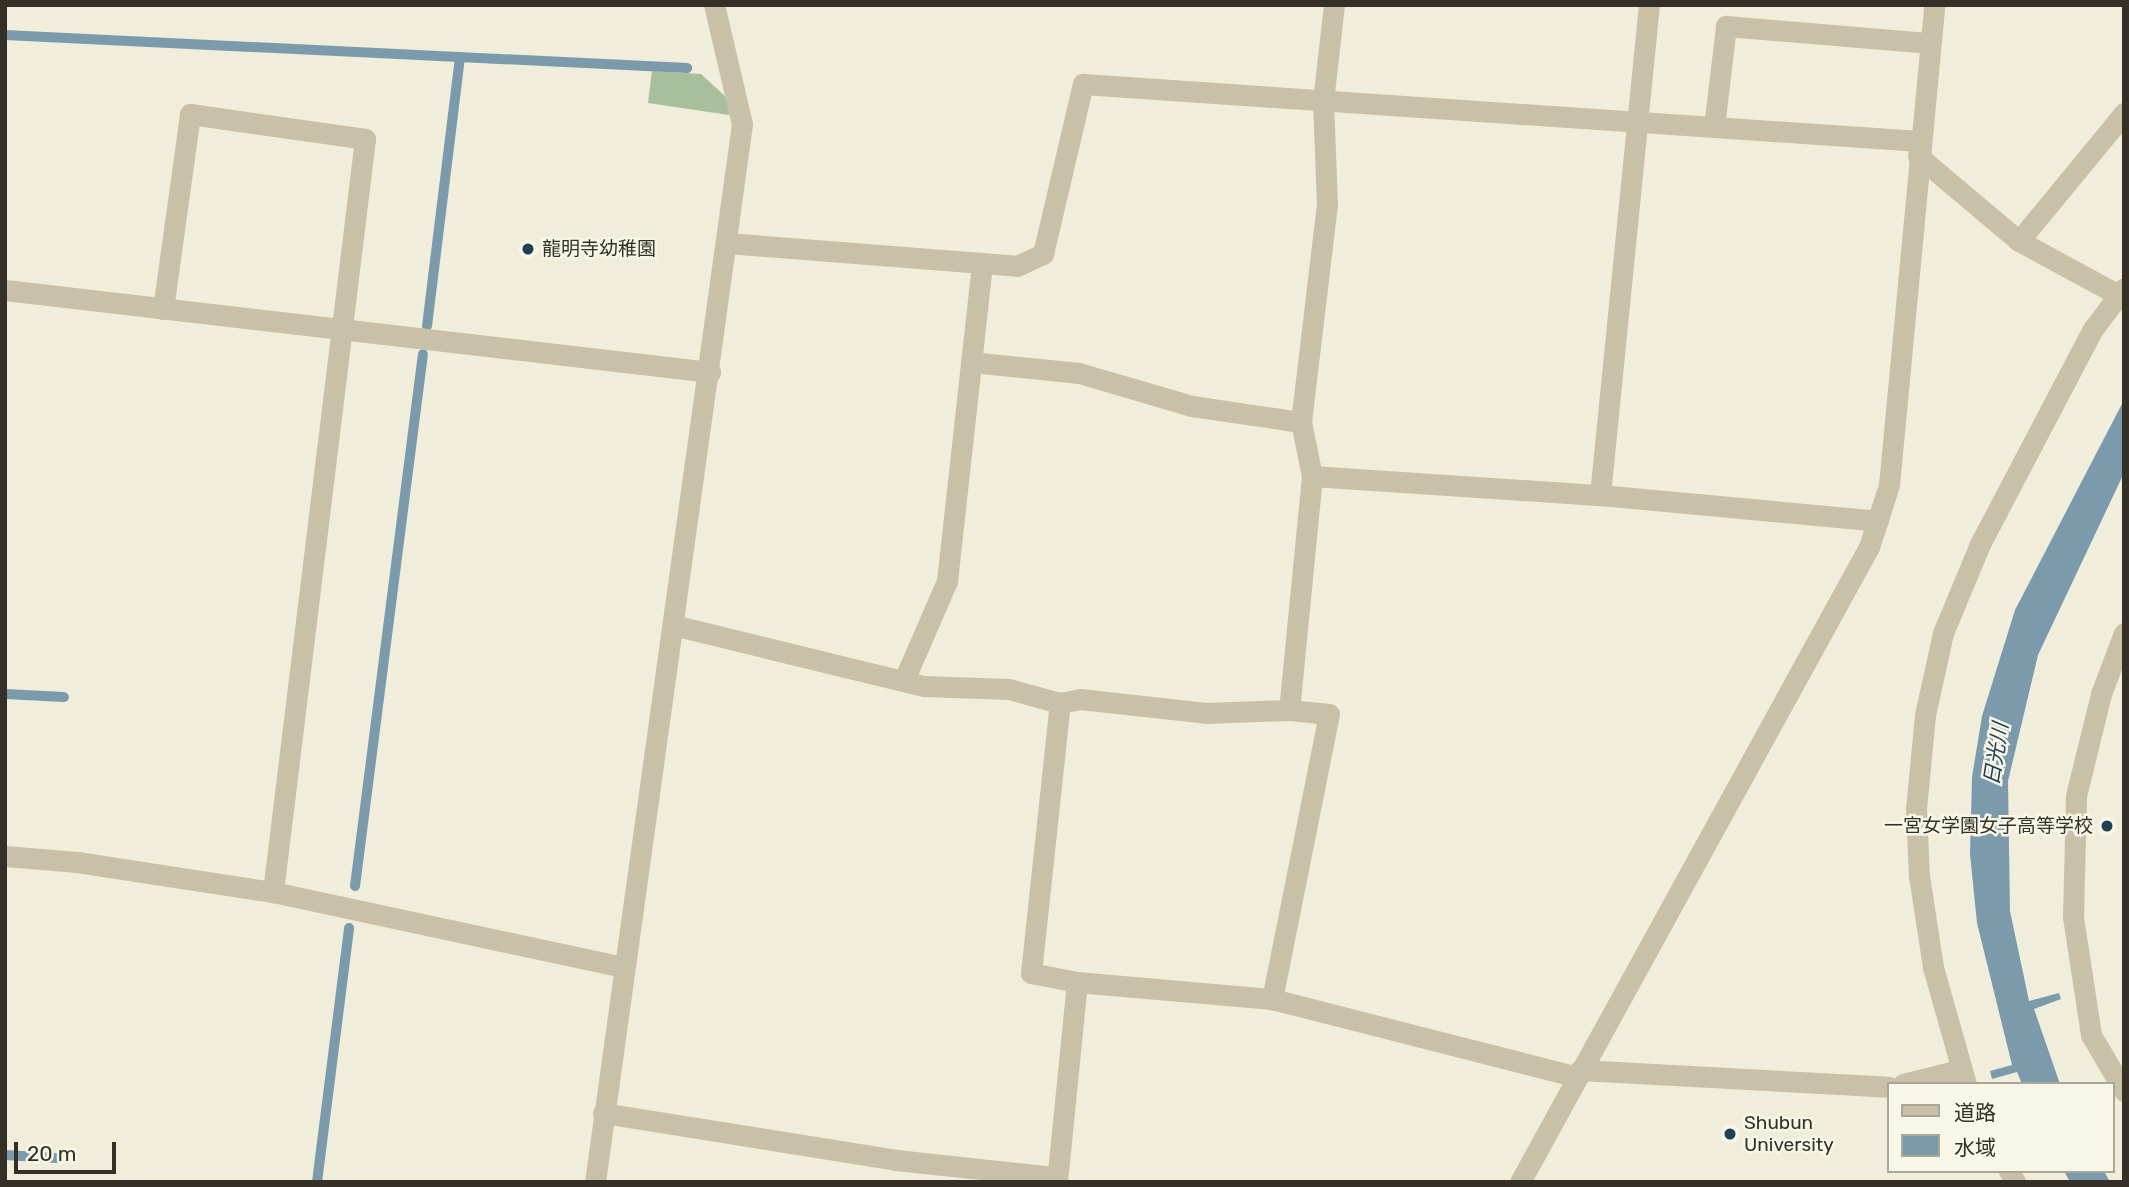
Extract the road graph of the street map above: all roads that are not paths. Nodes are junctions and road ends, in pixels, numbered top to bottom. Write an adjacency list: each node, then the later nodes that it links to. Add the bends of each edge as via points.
1 (714, 5): 12 (street, via 742,124)
2 (1334, 5): 6 (street)
3 (1649, 5): 8 (street)
4 (1934, 5): 5 (street)
5 (1930, 43): 9 (street, via 1726,26); 10 (street)
6 (1323, 101): 8 (street); 13 (street, via 1083,83 1043,254 1017,266); 20 (street, via 1326,205)
7 (2124, 113): 11 (street)
8 (1637, 122): 9 (street); 22 (street)
9 (1714, 127): 10 (street)
10 (1918, 148): 11 (street); 23 (street, via 1889,485)
11 (2019, 241): 15 (street)
12 (727, 243): 13 (street); 19 (street)
13 (982, 263): 18 (street)
14 (5, 290): 16 (street)
15 (2122, 293): 35 (street, via 2093,329 1980,544 1943,633 1925,715 1916,809 1919,876 1933,967)
16 (163, 309): 17 (street); 17 (street, via 190,114 365,139)
17 (339, 330): 19 (street); 30 (street)
18 (971, 362): 20 (street, via 1079,373 1192,405); 26 (street, via 947,581)
19 (710, 372): 24 (street)
20 (1301, 422): 21 (street)
21 (1312, 476): 22 (street); 28 (street)
22 (1600, 495): 23 (street)
23 (1878, 521): 34 (street, via 1869,547)
24 (673, 625): 26 (street); 31 (street)
25 (2124, 634): 38 (street, via 2101,694 2076,796 2073,917 2091,1035)
26 (904, 680): 27 (street, via 923,686 1009,689)
27 (1060, 703): 28 (street, via 1119,701 1206,713); 32 (street, via 1031,973)
28 (1289, 710): 33 (street, via 1329,714)
29 (5, 856): 30 (street, via 77,862)
30 (273, 892): 31 (street)
31 (622, 967): 39 (street)
32 (1077, 982): 33 (street); 40 (street)
33 (1272, 999): 34 (street)
34 (1578, 1074): 37 (street); 42 (street)
35 (1962, 1077): 36 (street)
36 (1920, 1082)
37 (1888, 1087)
38 (2124, 1091)
39 (603, 1113): 40 (street, via 896,1160); 41 (street)
40 (1057, 1179)
41 (595, 1182)
42 (1520, 1182)

